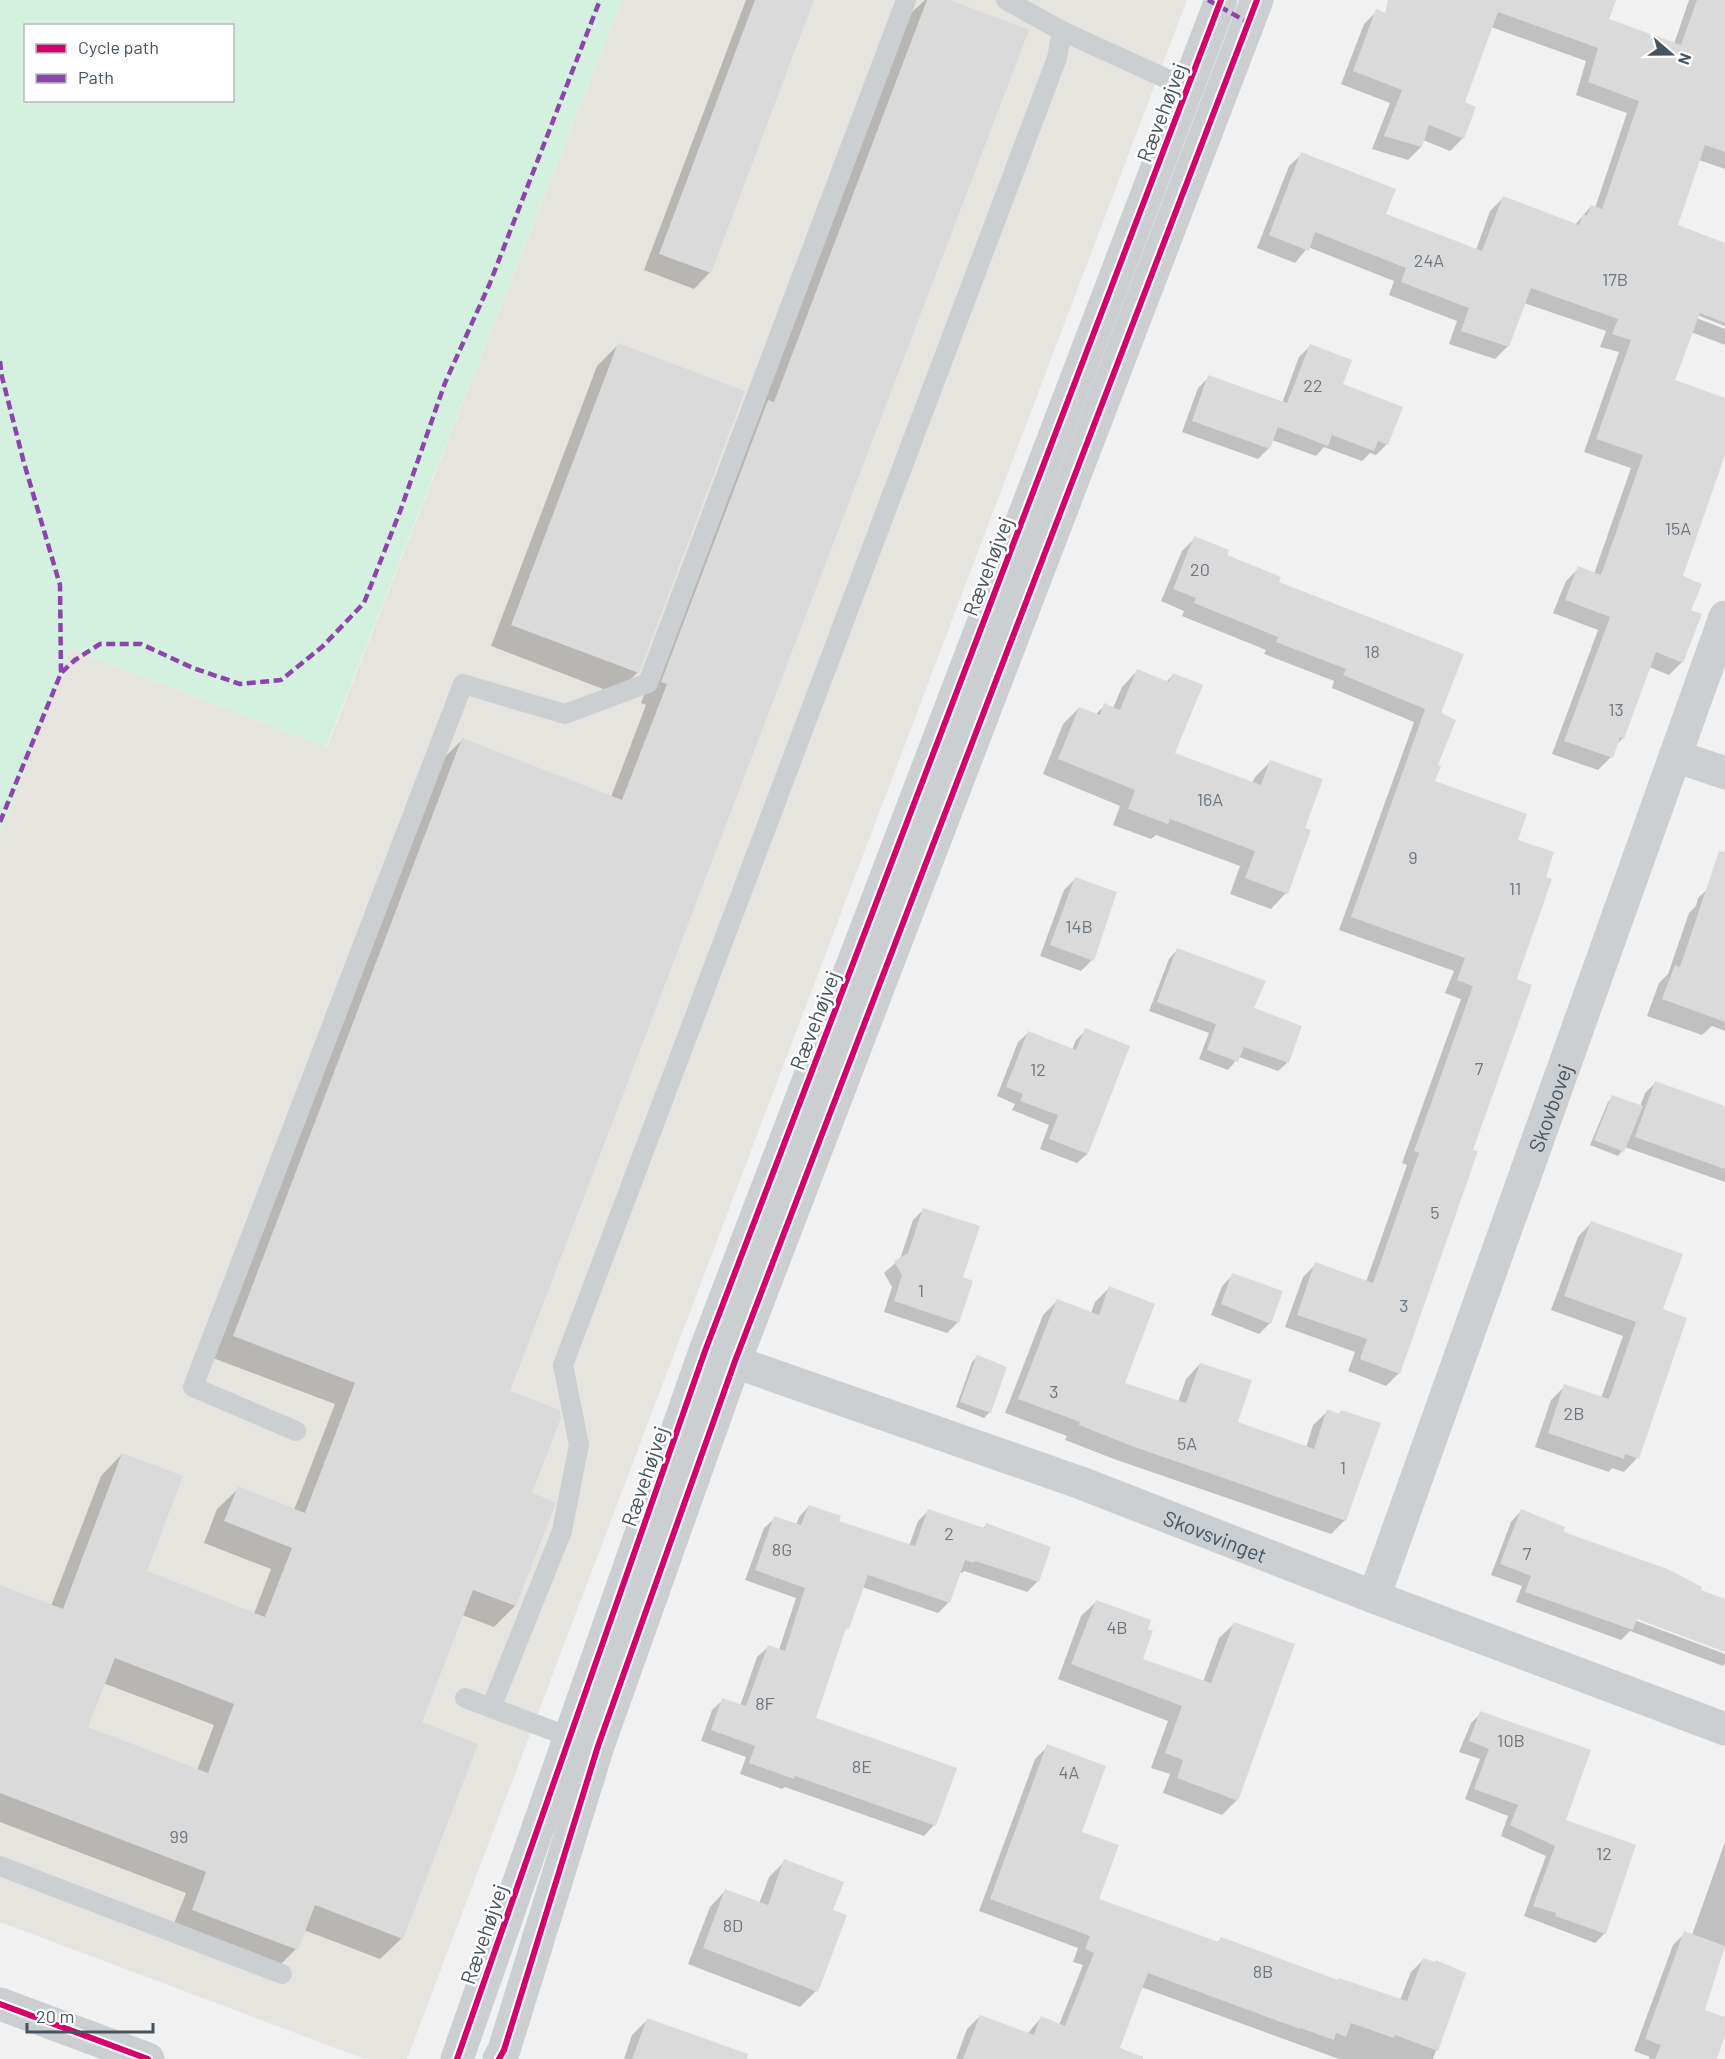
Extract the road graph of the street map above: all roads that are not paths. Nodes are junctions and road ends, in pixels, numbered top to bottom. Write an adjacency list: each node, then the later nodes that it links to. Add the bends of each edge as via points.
1 (906, 0): 12 (lane, via 648,683 565,714 463,684 193,1387)
2 (1006, 0): 5 (lane)
3 (1221, 0): 6 (street, Rævehøjvej)
4 (1257, 0): 11 (street)
5 (1062, 32): 6 (lane); 15 (lane, via 1053,69 563,1365 579,1445 562,1531)
6 (1187, 88): 10 (street, Rævehøjvej)
7 (1725, 617): 8 (street, Skovbovej)
8 (1676, 756): 9 (street); 13 (street, Skovbovej)
9 (1725, 773)
10 (705, 1351): 11 (street, Skovsvinget); 17 (street, Rævehøjvej)
11 (735, 1361): 13 (street, Skovsvinget, via 1081,1483); 23 (street, via 598,1746)
12 (296, 1431)
13 (1374, 1597): 16 (street, Skovsvinget)
14 (465, 1698): 15 (lane)
15 (491, 1708): 17 (lane)
16 (1725, 1729)
17 (570, 1737): 22 (street, Rævehøjvej)
18 (0, 1866): 19 (lane)
19 (282, 1974)
20 (0, 2004): 21 (street)
21 (148, 2059)
22 (457, 2059)
23 (499, 2059)

